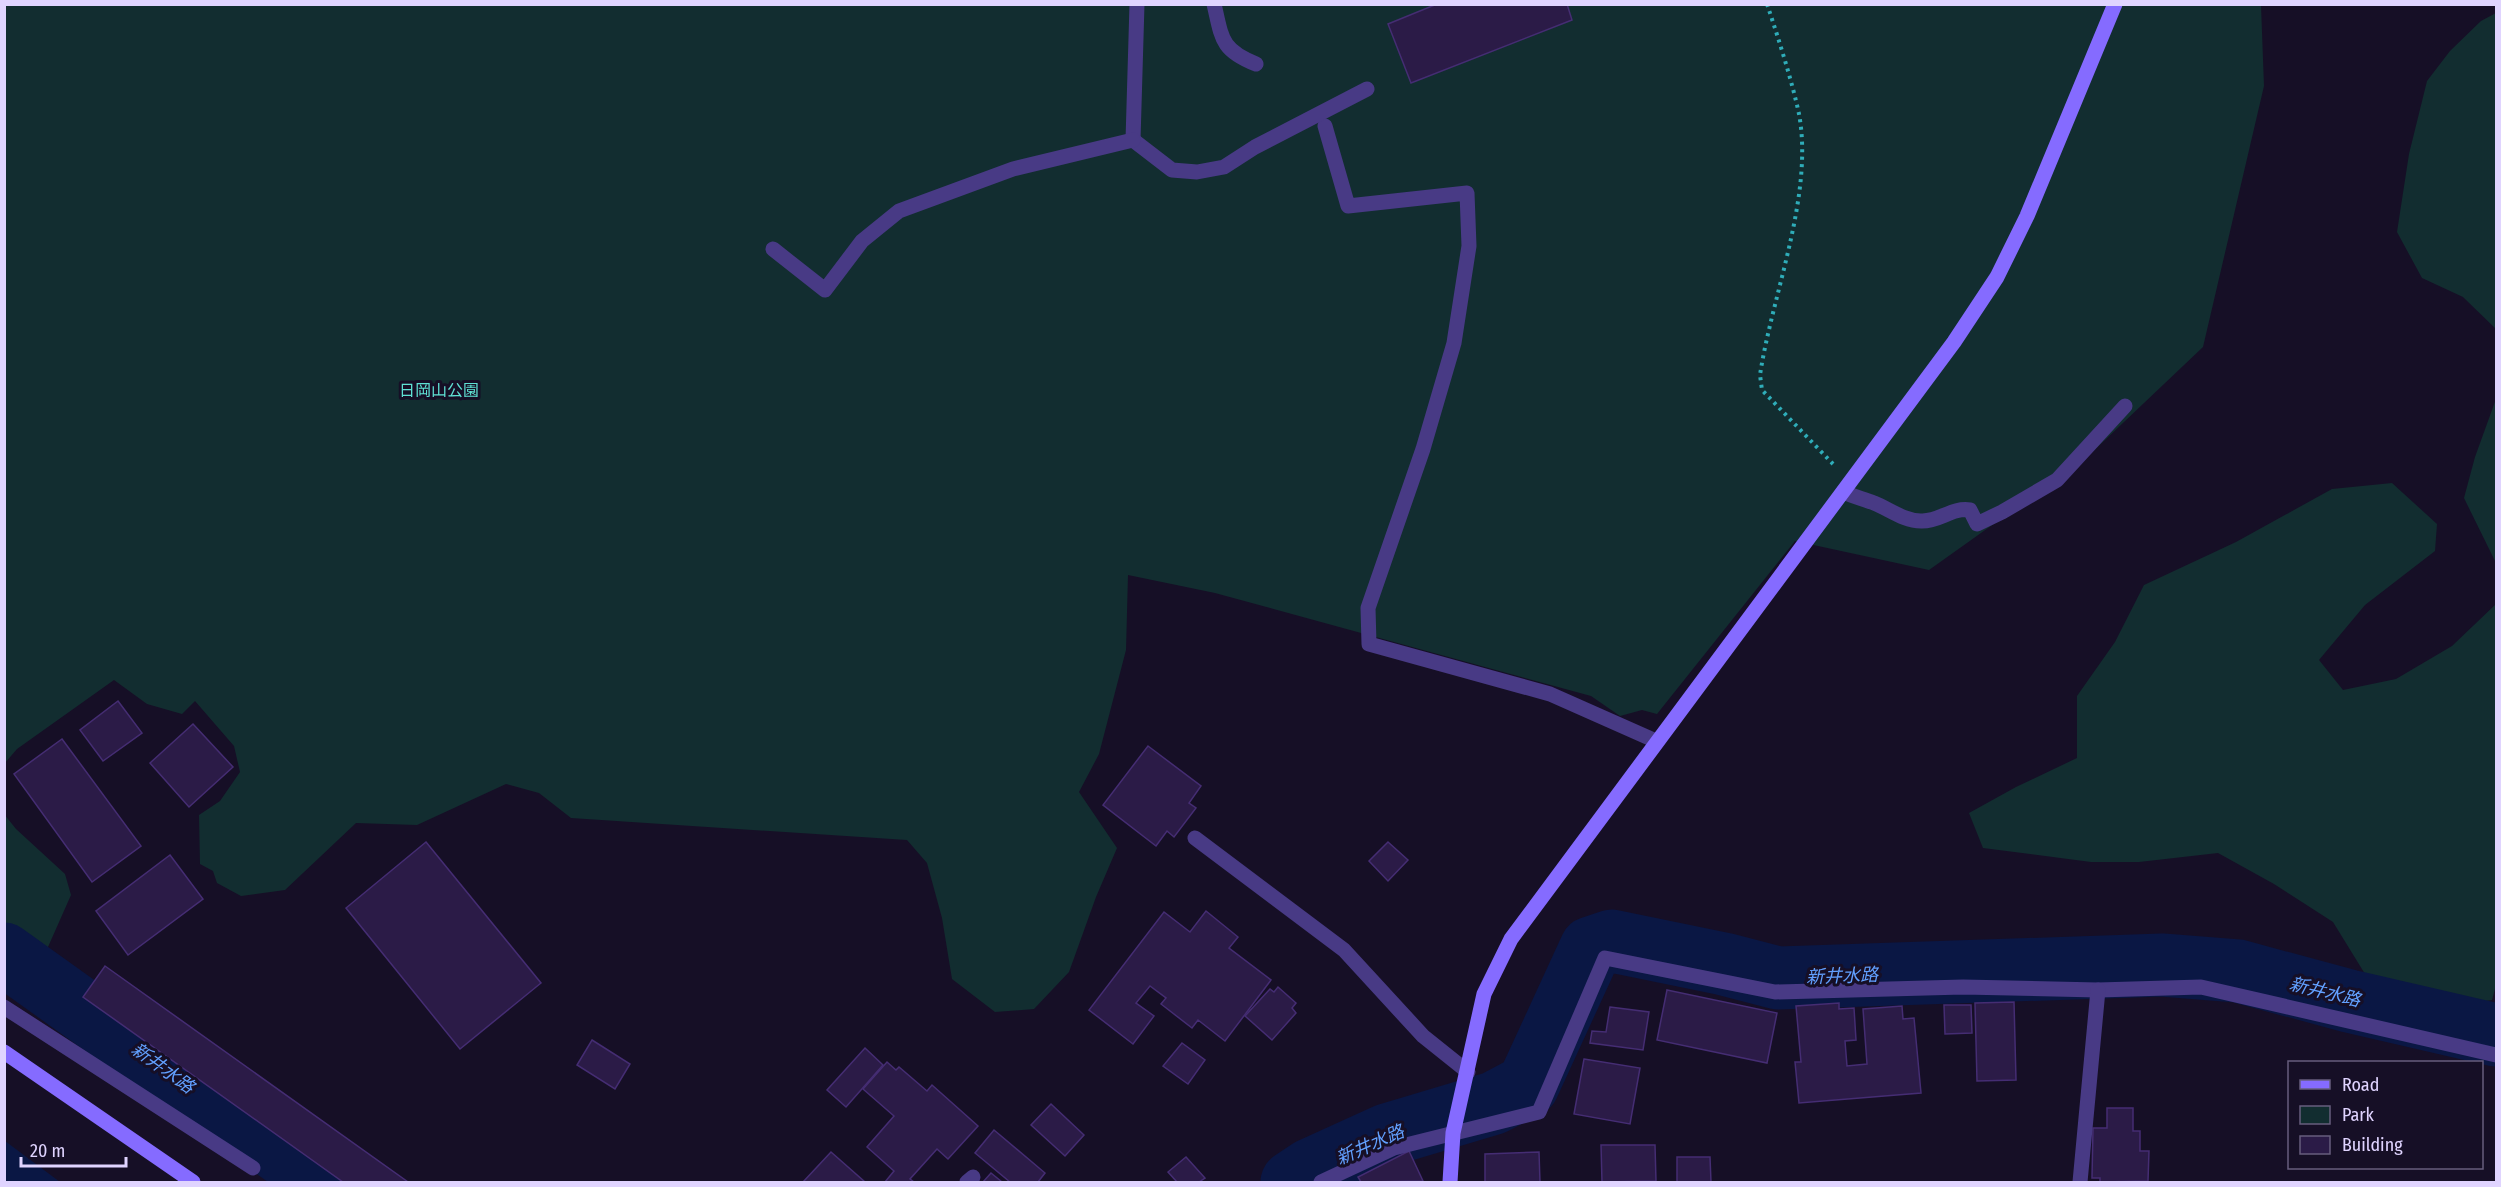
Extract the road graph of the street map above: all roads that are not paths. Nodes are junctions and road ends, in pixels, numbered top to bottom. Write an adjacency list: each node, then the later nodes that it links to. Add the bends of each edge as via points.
1 (1137, 4): 7 (street)
2 (1214, 4): 4 (street, via 1221,36 1235,56)
3 (2115, 4): 10 (street, via 2027,216 1997,277)
4 (1256, 64)
5 (1367, 89): 7 (street, via 1224,167 1197,172 1172,170)
6 (1325, 126): 11 (street, via 1348,206 1467,193 1469,246 1454,343 1423,449 1368,608 1370,644 1550,694)
7 (1133, 140): 8 (street, via 1012,169 898,211 861,241 825,290)
8 (773, 249)
9 (2125, 406): 10 (street, via 2057,480 1977,524 1970,510 1961,509 1921,522 1910,519)
10 (1847, 487): 11 (street)
11 (1656, 741): 17 (street, via 1511,939 1484,994)
12 (1196, 838): 17 (street, via 1344,950 1423,1036)
13 (2098, 990): 16 (street, via 2201,987); 18 (street, via 1963,987 1775,992 1605,958 1539,1112); 23 (street)
14 (4, 1007): 19 (street)
15 (4, 1052): 20 (street)
16 (2496, 1054)
17 (1468, 1072): 18 (street)
18 (1453, 1133): 21 (street, via 1394,1148); 22 (street)
19 (253, 1168)
20 (194, 1182)
21 (1321, 1182)
22 (1450, 1182)
23 (2080, 1182)

